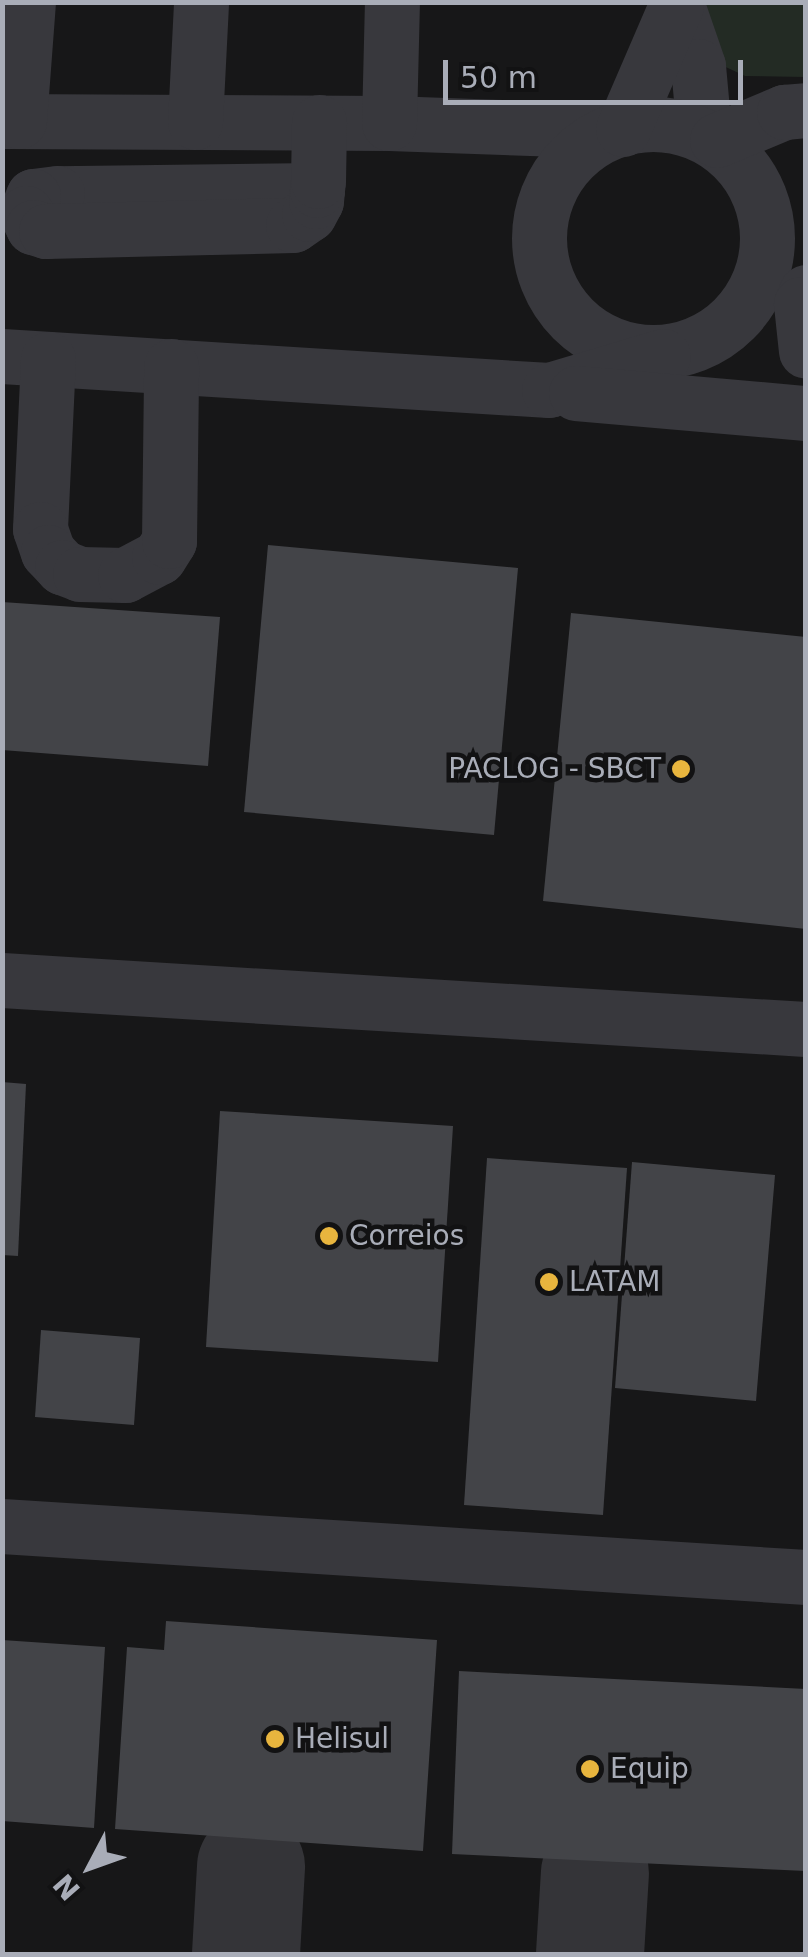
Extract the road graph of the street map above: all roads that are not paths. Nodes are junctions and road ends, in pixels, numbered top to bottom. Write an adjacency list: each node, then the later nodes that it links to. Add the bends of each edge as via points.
1 (28, 2): 6 (street)
2 (202, 2): 7 (street)
3 (392, 2): 9 (street)
4 (676, 4): 10 (street); 11 (street, via 698,66)
5 (806, 110): 11 (street)
6 (10, 121): 7 (street)
7 (194, 122): 8 (street)
8 (319, 122): 9 (street); 12 (street)
9 (388, 122): 10 (street)
10 (618, 130): 11 (street, via 650,124); 15 (street, via 578,150 554,180 540,216 540,256 552,292 576,323 609,344 647,353)
11 (710, 136): 14 (street, via 747,174 763,207)
12 (317, 190)
13 (806, 232): 14 (street)
14 (783, 286): 15 (street); 16 (street, via 801,304)
15 (686, 349): 19 (street)
16 (806, 350)
17 (25, 357): 18 (street); 18 (street, via 40,529 62,568 80,574 126,575 159,557 168,541)
18 (171, 366): 19 (street)
19 (548, 390): 20 (street)
20 (806, 413)
21 (2, 980): 22 (street)
22 (806, 1029)
23 (2, 1526): 24 (street)
24 (806, 1577)

